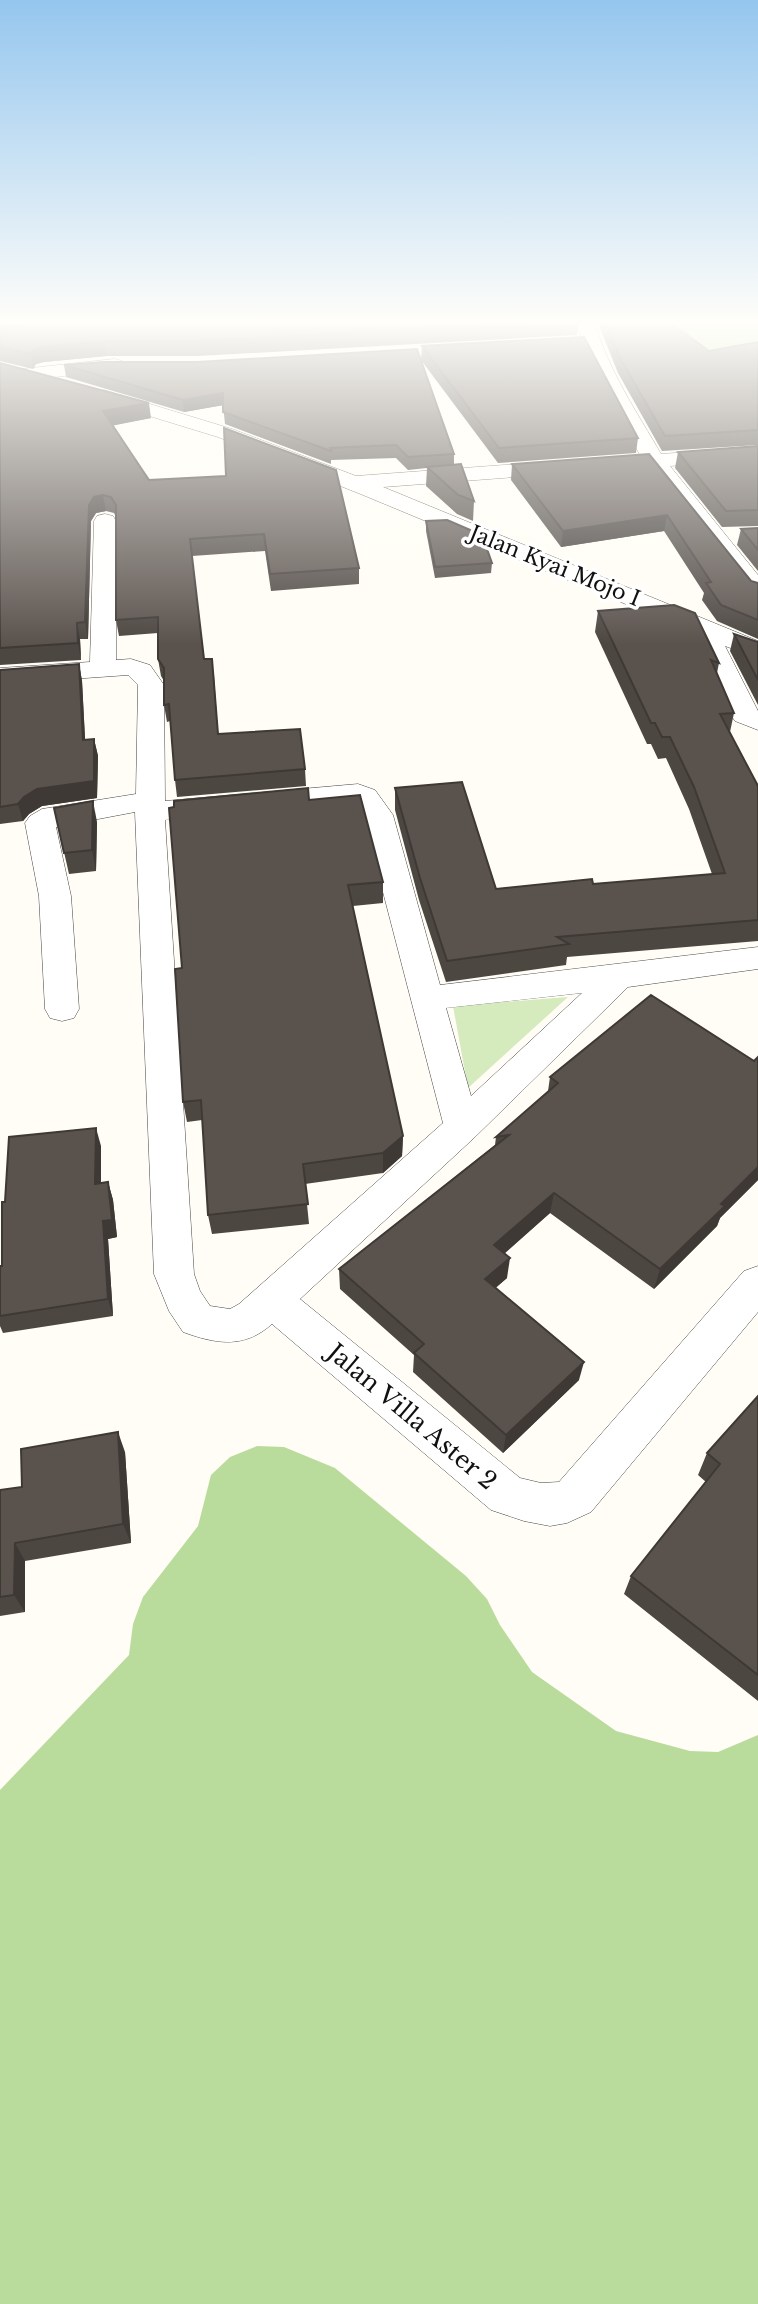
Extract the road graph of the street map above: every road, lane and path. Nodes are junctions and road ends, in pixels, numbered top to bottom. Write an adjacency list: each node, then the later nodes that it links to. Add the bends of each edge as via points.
1 (217, 431): 5 (street, Jalan Kyai Mojo I)
2 (637, 431): 4 (street)
3 (758, 453): 4 (street, Jalan Kyai Mojo I)
4 (653, 459): 5 (street, Jalan Kyai Mojo I); 8 (street)
5 (352, 482): 10 (street, Jalan Kyai Mojo I)
6 (105, 521): 12 (street)
7 (745, 536): 8 (street)
8 (718, 537): 9 (street)
9 (758, 591)
10 (704, 628): 11 (street, Jalan Kyai Mojo I); 14 (street)
11 (758, 650)
12 (103, 669): 13 (street); 16 (street, via 138,668 151,685)
13 (0, 676)
14 (752, 719): 15 (street)
15 (758, 742)
16 (150, 806): 19 (street, via 365,796 378,815); 20 (street, via 52,816 40,823 55,896); 23 (street, via 174,1274 197,1320 216,1326 244,1325)
17 (758, 958): 18 (street)
18 (619, 977): 19 (street); 21 (street)
19 (427, 998): 21 (street)
20 (62, 1009)
21 (462, 1126): 23 (street)
22 (758, 1283): 23 (street, Jalan Villa Aster 2, via 575,1497 566,1503 538,1505 506,1495)
23 (272, 1300)

